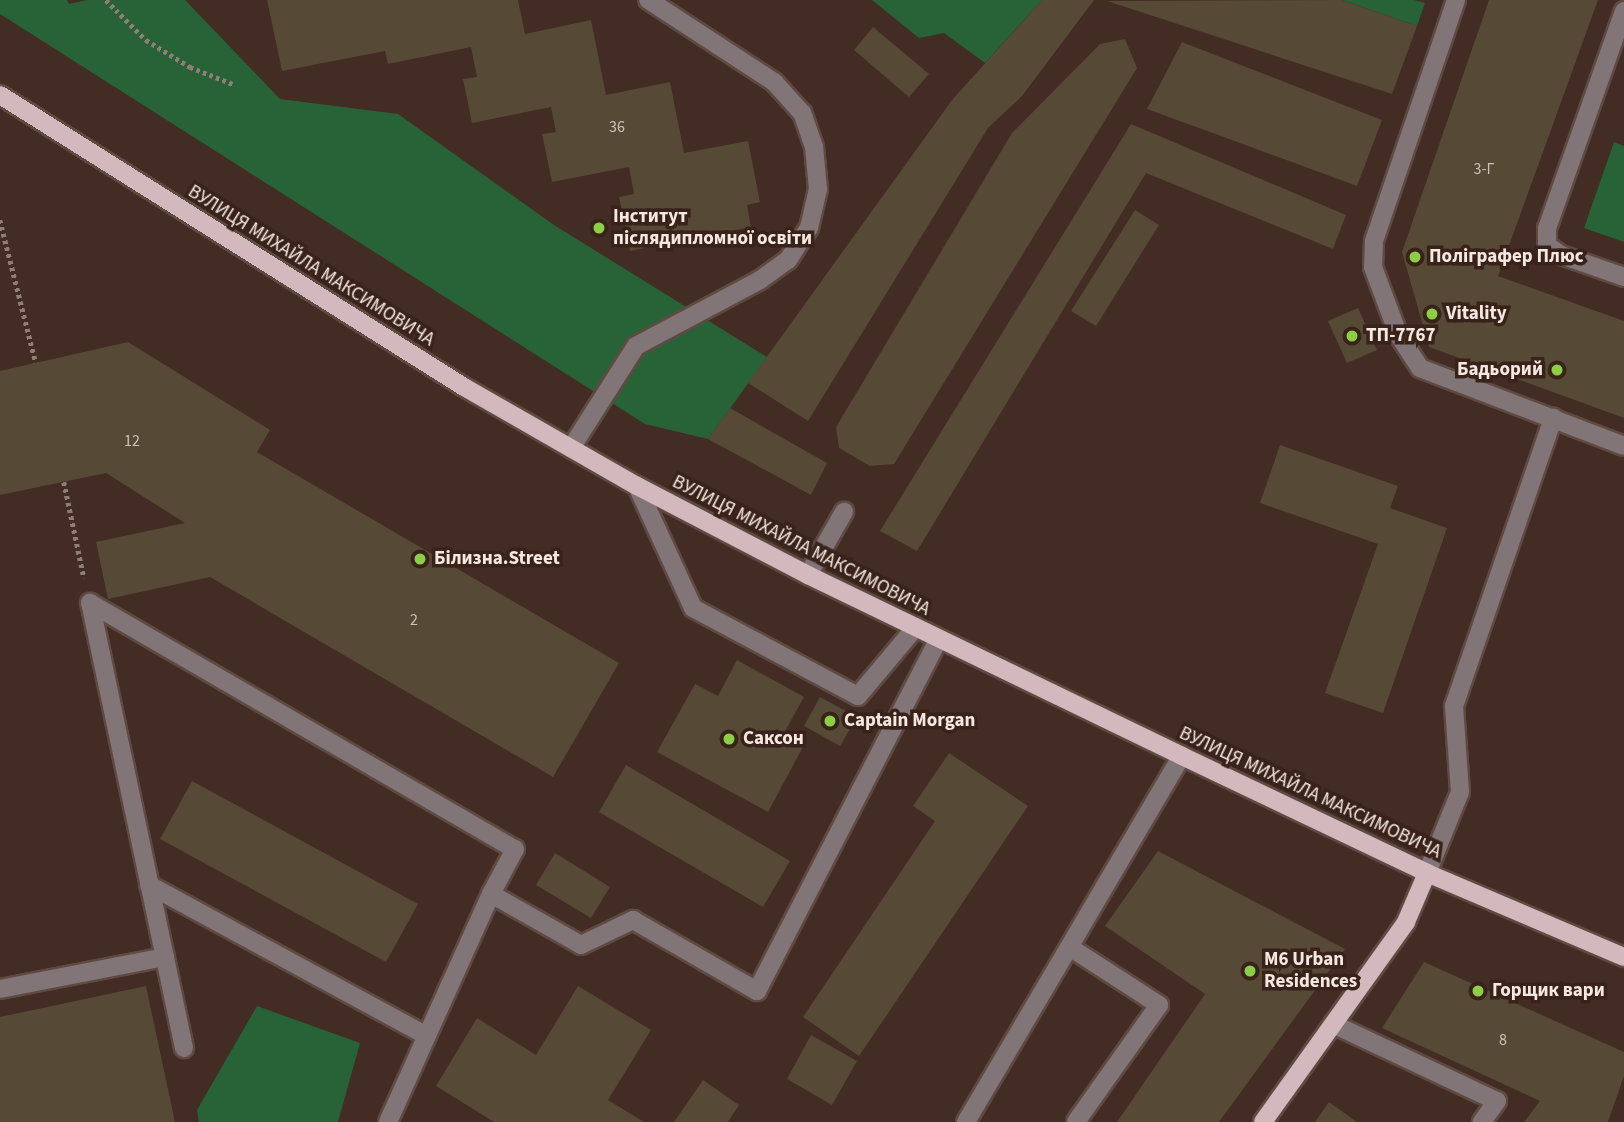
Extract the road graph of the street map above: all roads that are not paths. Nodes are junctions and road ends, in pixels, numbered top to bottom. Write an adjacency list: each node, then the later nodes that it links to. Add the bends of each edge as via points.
1 (648, 0): 8 (lane, via 774,82 802,113 814,147 818,189 809,228 788,260 760,280 636,346)
2 (1456, 0): 6 (lane, via 1374,241 1373,267 1398,334 1420,368)
3 (1624, 11): 5 (lane, via 1547,228 1547,245 1561,255)
4 (0, 95): 8 (main road, ВУЛИЦЯ МИХАЙЛА МАКСИМОВИЧА, via 464,387)
5 (1624, 277)
6 (1553, 418): 7 (lane); 15 (lane, via 1454,706 1460,792)
7 (1624, 446)
8 (571, 448): 9 (main road, ВУЛИЦЯ МИХАЙЛА МАКСИМОВИЧА)
9 (637, 486): 11 (main road, ВУЛИЦЯ МИХАЙЛА МАКСИМОВИЧА); 12 (lane, via 693,608 858,696)
10 (844, 512): 11 (lane)
11 (808, 575): 12 (main road, ВУЛИЦЯ МИХАЙЛА МАКСИМОВИЧА)
12 (916, 627): 13 (main road, ВУЛИЦЯ МИХАЙЛА МАКСИМОВИЧА)
13 (939, 639): 14 (main road, ВУЛИЦЯ МИХАЙЛА МАКСИМОВИЧА); 17 (lane, via 757,991 633,920 581,945)
14 (1182, 756): 15 (main road, ВУЛИЦЯ МИХАЙЛА МАКСИМОВИЧА); 18 (lane)
15 (1427, 873): 20 (main road, ВУЛИЦЯ МИХАЙЛА МАКСИМОВИЧА); 22 (main road, via 1406,922)
16 (149, 885): 17 (lane, via 90,603 515,849); 19 (lane); 23 (lane)
17 (491, 894): 23 (lane)
18 (1071, 948): 26 (lane); 27 (lane, via 1159,1005)
19 (164, 957): 21 (lane); 24 (lane)
20 (1624, 957)
21 (0, 989)
22 (1333, 1024): 28 (main road); 29 (lane, via 1497,1101)
23 (427, 1036): 25 (lane)
24 (184, 1048)
25 (388, 1122)
26 (966, 1122)
27 (1076, 1122)
28 (1263, 1122)
29 (1482, 1122)

